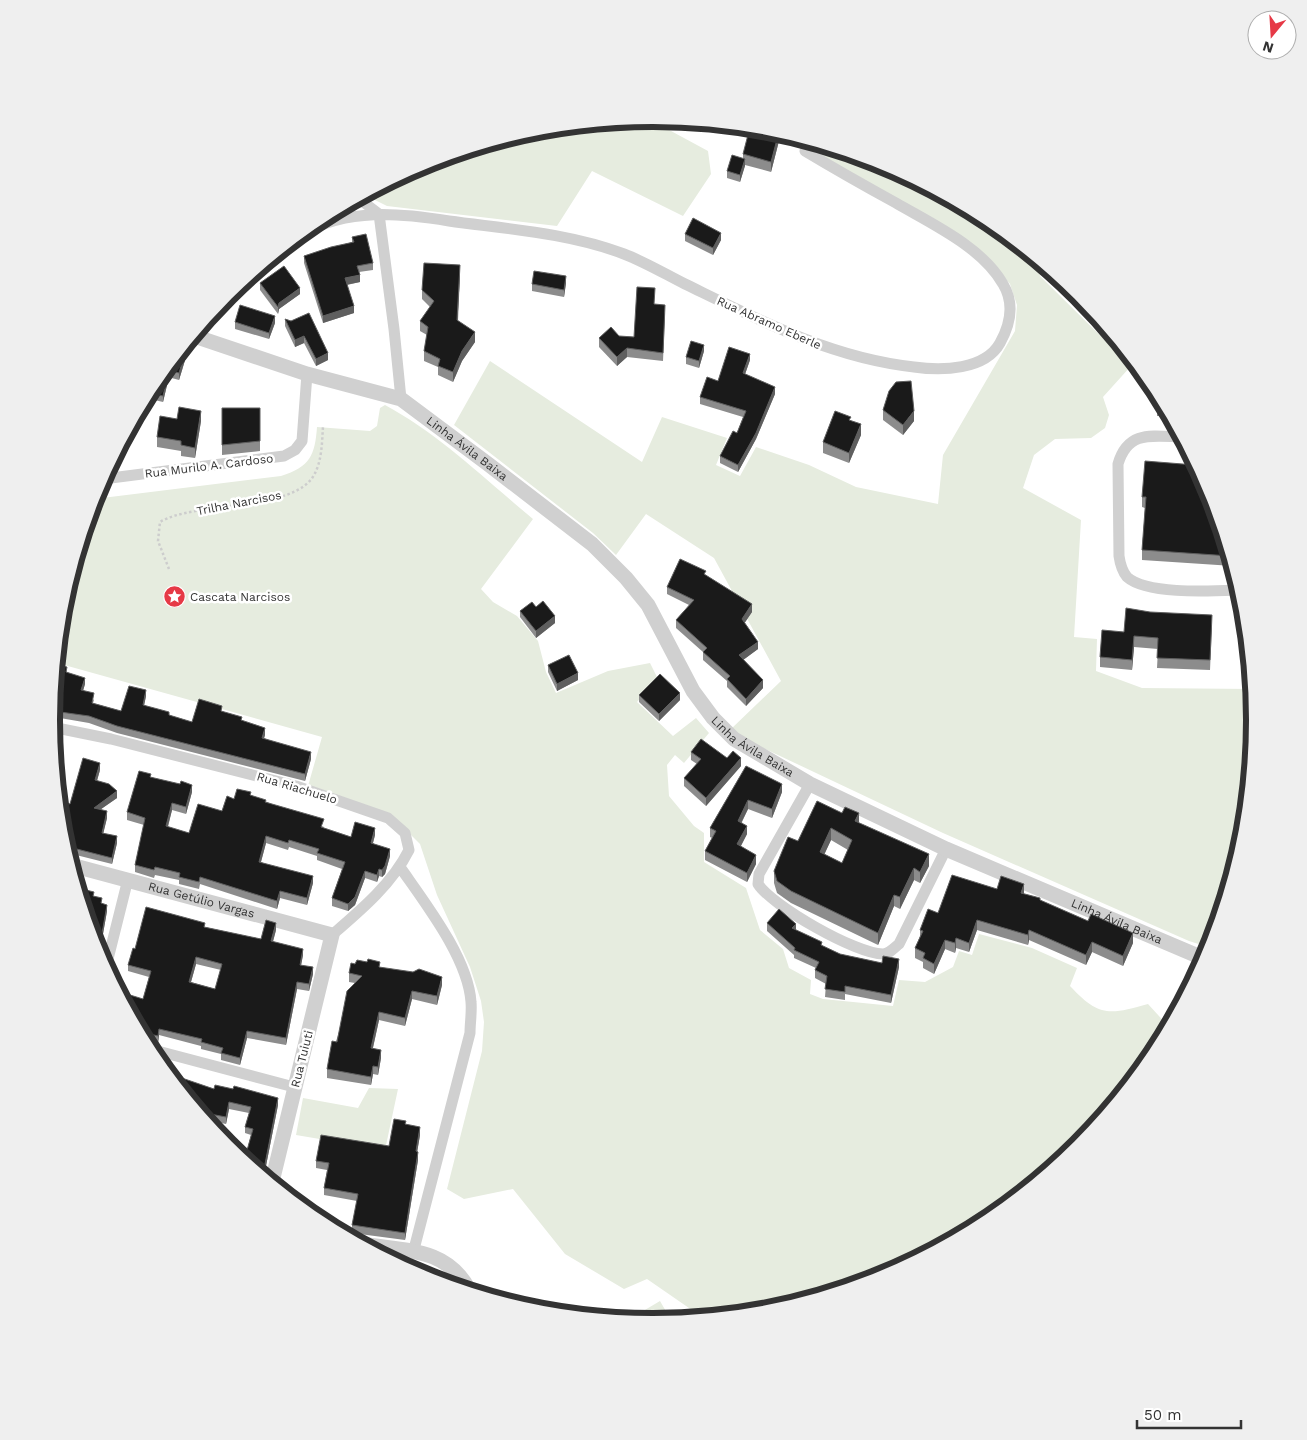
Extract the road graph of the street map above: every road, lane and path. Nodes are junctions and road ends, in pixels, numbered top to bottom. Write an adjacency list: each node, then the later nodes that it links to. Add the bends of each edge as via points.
1 (805, 151): 3 (street, Rua Abramo Eberle, via 954,236 984,262 1003,284 1010,302 1009,328 995,353 976,363 948,368 917,368 848,355 799,339 624,254 588,243 429,218)
2 (364, 202): 3 (street)
3 (379, 214): 4 (street, Rua Abramo Eberle, via 347,216); 7 (street)
4 (332, 222)
5 (200, 338): 6 (street)
6 (306, 374): 7 (street); 10 (street, Rua Murilo A. Cardoso, via 302,441 284,456)
7 (401, 399): 14 (street, Linha Ávila Baixa, via 592,544 648,605 693,691 713,718 734,739)
8 (323, 426): 11 (path, Trilha Narcisos, via 315,474 304,487 265,500 181,514 160,522 158,541)
9 (1174, 436): 12 (street, via 1137,438 1122,452 1118,464 1121,567 1135,583 1154,588)
10 (112, 478)
11 (169, 569)
12 (1233, 590)
13 (60, 729): 16 (street, Rua Riachuelo, via 296,786 388,818 405,833 409,850)
14 (810, 784): 15 (street, Linha Ávila Baixa); 15 (street, via 759,874 758,884 771,899 845,942 883,954 899,944)
15 (946, 849): 21 (street, Linha Ávila Baixa)
16 (400, 867): 19 (street, Rua Riachuelo, via 366,906); 26 (street, via 438,920 463,972 471,1001 470,1033)
17 (79, 868): 18 (street, Rua Getúlio Vargas)
18 (128, 879): 19 (street, Rua Getúlio Vargas); 20 (street)
19 (332, 935): 23 (street, Rua Tuiuti)
20 (109, 955)
21 (1198, 957)
22 (162, 1052): 23 (street)
23 (294, 1087): 24 (street, Rua Tuiuti)
24 (273, 1176)
25 (383, 1248): 26 (street)
26 (414, 1253): 27 (street, via 447,1262)
27 (463, 1282)

